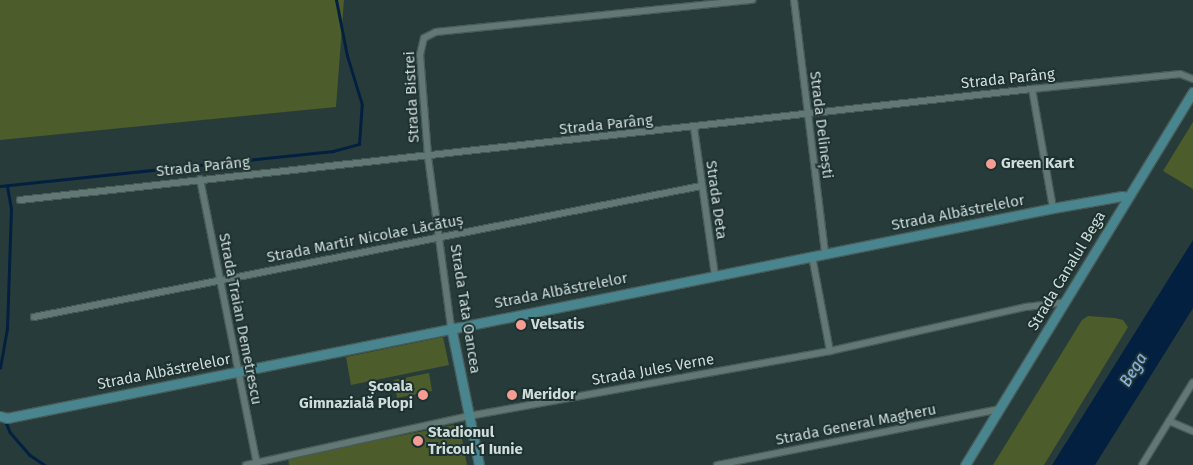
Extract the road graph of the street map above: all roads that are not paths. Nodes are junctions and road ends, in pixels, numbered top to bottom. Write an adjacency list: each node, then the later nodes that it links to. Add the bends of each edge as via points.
1 (752, 0): 8 (street, Strada Bistrei, via 430,34 424,38 420,55)
2 (794, 0): 6 (street, Strada Delinești)
3 (1193, 79): 4 (street, Strada Parâng, via 1180,74)
4 (1032, 89): 6 (street, Strada Parâng); 13 (street)
5 (1193, 92): 11 (street, Strada Canalul Bega)
6 (807, 116): 7 (street, Strada Parâng); 15 (street, Strada Delinești)
7 (694, 128): 8 (street, Strada Parâng); 10 (street, Strada Deta)
8 (428, 156): 9 (street, Strada Parâng); 14 (street, Strada Tata Oancea)
9 (200, 179): 12 (street, Strada Parâng); 18 (street, Strada Traian Demetrescu)
10 (701, 186): 14 (street, Strada Martir Nicolae Lăcătuș); 17 (street, Strada Deta)
11 (1128, 198): 13 (street, Strada Albăstrelelor, via 1122,196); 19 (street, Strada Canalul Bega)
12 (20, 200)
13 (1053, 208): 15 (street, Strada Albăstrelelor)
14 (439, 236): 18 (street, Strada Martir Nicolae Lăcătuș); 21 (street, Strada Tata Oancea)
15 (825, 253): 16 (street, Strada Albăstrelelor)
16 (812, 256): 17 (street, Strada Albăstrelelor); 22 (street)
17 (715, 275): 21 (street, Strada Albăstrelelor)
18 (218, 281): 20 (street, Strada Martir Nicolae Lăcătuș); 23 (street, Strada Traian Demetrescu)
19 (1064, 302): 22 (street, Strada Jules Verne); 25 (street, Strada Canalul Bega)
20 (34, 317)
21 (451, 326): 23 (street, Strada Albăstrelelor); 27 (street, Strada Tata Oancea)
22 (830, 351): 27 (street, Strada Jules Verne)
23 (237, 371): 26 (street, Strada Albăstrelelor, via 7,418); 30 (street, Strada Traian Demetrescu)
24 (1193, 382): 28 (street)
25 (999, 409): 33 (street, Strada General Magheru); 34 (street, Strada Canalul Bega)
26 (0, 416)
27 (469, 416): 30 (street, Strada Jules Verne); 32 (street, Strada Tata Oancea)
28 (1169, 421): 29 (street); 35 (street)
29 (1193, 431)
30 (257, 463): 31 (street, Strada Jules Verne)
31 (246, 465)
32 (479, 465)
33 (717, 465)
34 (965, 465)
35 (1142, 465)

